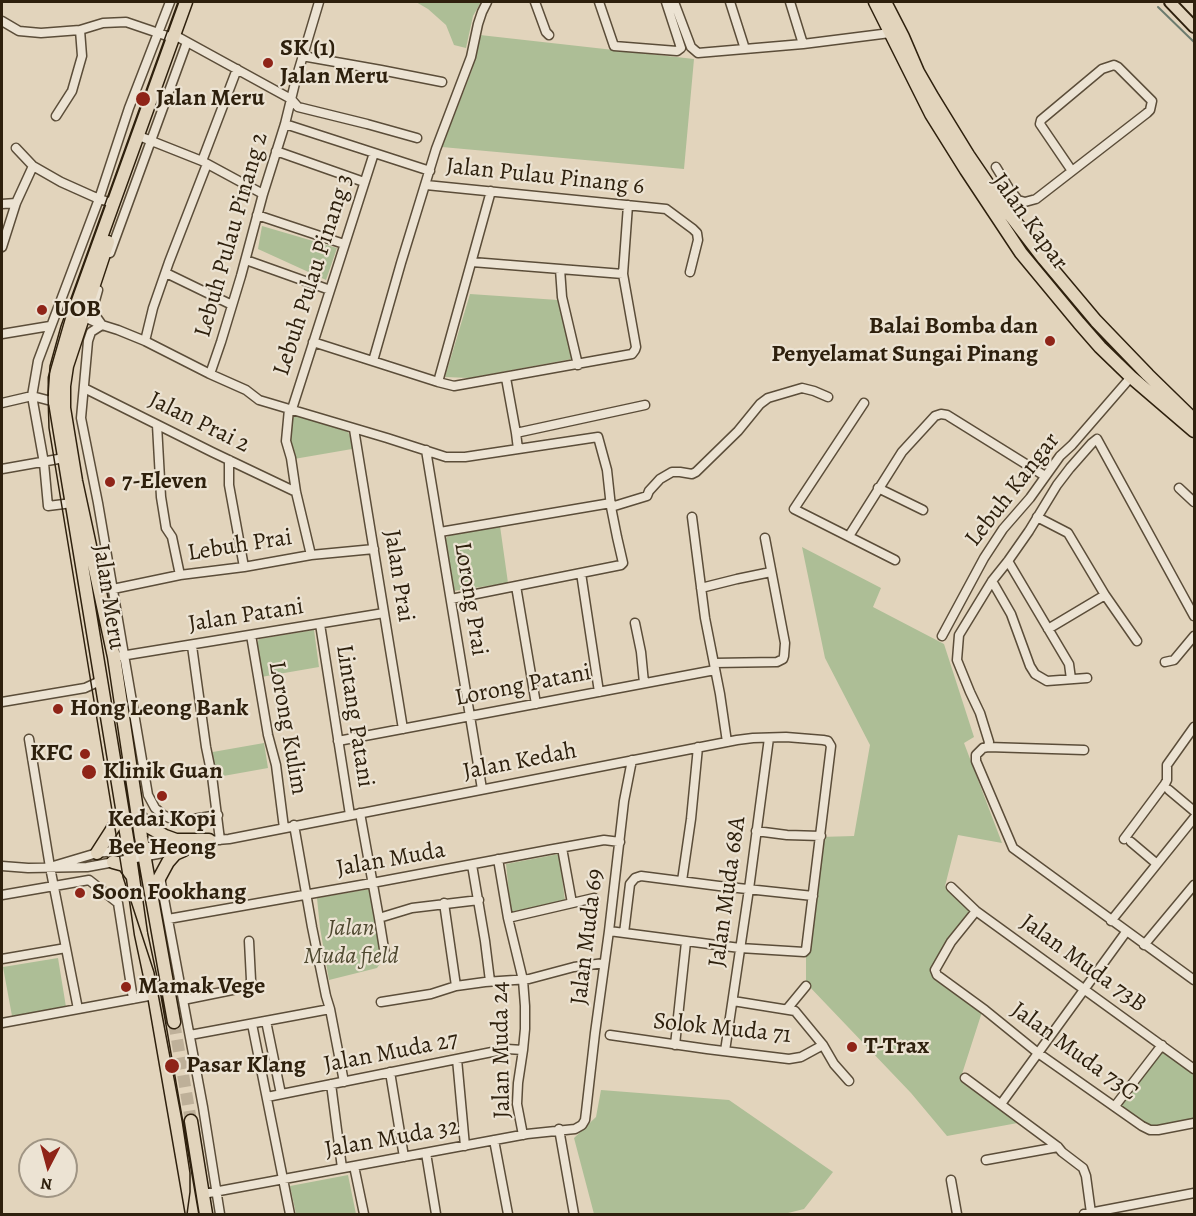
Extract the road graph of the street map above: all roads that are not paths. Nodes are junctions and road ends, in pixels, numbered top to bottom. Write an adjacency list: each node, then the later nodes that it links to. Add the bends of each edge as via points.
1 (170, 2): 18 (street)
2 (186, 2): 21 (highway, Jalan Meru)
3 (192, 2): 21 (highway, Jalan Meru)
4 (319, 2): 24 (street, Lebuh Pulau Pinang 2)
5 (487, 2): 38 (street)
6 (535, 2): 20 (street)
7 (599, 2): 8 (street, via 614,46 676,51 681,48)
8 (666, 2)
9 (674, 2): 23 (street, via 691,47 698,53)
10 (730, 2): 23 (street)
11 (790, 2): 22 (street)
12 (875, 2): 19 (highway, Jalan Kapar)
13 (885, 2): 46 (highway, Jalan Kapar, via 918,72)
14 (1170, 2): 16 (main road)
15 (2, 21): 17 (street, via 20,31)
16 (1194, 27)
17 (80, 30): 18 (street, via 126,22); 28 (street, via 82,56 72,91)
18 (158, 32): 21 (street); 45 (street)
19 (890, 33): 22 (street); 76 (highway, Jalan Kapar, via 931,114 1015,244 1078,323)
20 (549, 35)
21 (179, 39): 25 (street); 31 (highway, Jalan Meru); 48 (highway, Jalan Meru)
22 (803, 44): 23 (street)
23 (745, 49)
24 (302, 56): 26 (street); 27 (street, Lebuh Pulau Pinang 2)
25 (237, 69): 27 (street); 35 (street)
26 (442, 82)
27 (291, 99): 29 (street, Lebuh Pulau Pinang 2); 30 (street, via 298,107)
28 (56, 116)
29 (285, 124): 33 (street, Lebuh Pulau Pinang 2); 34 (street)
30 (417, 138)
31 (148, 139): 35 (street); 62 (highway, Jalan Meru)
32 (16, 148): 36 (street)
33 (276, 151): 40 (street); 44 (street, Lebuh Pulau Pinang 2)
34 (374, 153): 38 (street); 40 (street, Lebuh Pulau Pinang 3)
35 (205, 163): 44 (street); 60 (street)
36 (33, 166): 45 (street); 47 (street)
37 (996, 167): 42 (street)
38 (430, 171): 41 (street)
39 (1072, 171): 39 (street, via 1150,110 1152,101 1114,65 1102,69 1041,120); 42 (street, via 1036,199 1018,200)
40 (364, 182): 53 (street, Lebuh Pulau Pinang 3)
41 (426, 184): 43 (street, Jalan Pulau Pinang 6); 72 (street)
42 (1010, 190): 46 (street)
43 (491, 191): 50 (street, Jalan Pulau Pinang 6); 57 (street)
44 (263, 195): 51 (street, Lebuh Pulau Pinang 2)
45 (99, 199): 48 (street); 52 (street)
46 (998, 199): 86 (highway, Jalan Kapar, via 1103,329)
47 (16, 203): 49 (street); 54 (street)
48 (113, 203): 55 (highway, Jalan Meru)
49 (2, 204)
50 (628, 205): 59 (street, Jalan Pulau Pinang 6, via 666,209 697,233); 61 (street)
51 (258, 215): 53 (street); 56 (street, Lebuh Pulau Pinang 2)
52 (81, 244): 55 (street); 66 (street)
53 (345, 244): 63 (street, Lebuh Pulau Pinang 3)
54 (2, 247)
55 (97, 249): 65 (highway, Jalan Meru)
56 (246, 260): 63 (street); 64 (street, Lebuh Pulau Pinang 2)
57 (472, 261): 58 (street); 77 (street)
58 (560, 269): 61 (street); 73 (street, via 562,297)
59 (690, 272)
60 (166, 273): 64 (street); 70 (street)
61 (623, 274): 73 (street, via 635,350 632,354)
62 (96, 277): 65 (highway, Jalan Meru); 67 (street, via 98,291 93,308)
63 (330, 290): 71 (street, Lebuh Pulau Pinang 3)
64 (232, 305): 74 (street, Lebuh Pulau Pinang 2)
65 (79, 314): 67 (street); 69 (highway, Jalan Meru); 81 (highway, Jalan Meru, via 55,378)
66 (50, 326): 68 (street); 79 (street)
67 (102, 326): 69 (street, via 89,326); 70 (street); 78 (street, via 90,335)
68 (2, 334)
69 (76, 338): 115 (highway, Jalan Meru, via 65,376 64,408)
70 (145, 341): 74 (street)
71 (314, 342): 72 (street); 85 (street, Lebuh Pulau Pinang 3)
72 (373, 362): 77 (street)
73 (578, 365): 75 (street)
74 (210, 374): 85 (street, via 259,400)
75 (506, 378): 77 (street, via 454,386); 91 (street)
76 (1131, 378): 89 (street, Lebuh Kangar); 90 (highway, Jalan Kapar)
77 (438, 382)
78 (84, 388): 87 (street, Jalan Prai 2); 113 (street, via 81,418)
79 (32, 396): 81 (street); 82 (street); 97 (street)
80 (828, 397): 105 (street, via 802,388 768,398 696,472 672,472 660,479 647,496)
81 (55, 402): 95 (highway, Jalan Meru)
82 (2, 403)
83 (864, 403): 110 (street, via 794,509)
84 (645, 405): 91 (street)
85 (290, 409): 88 (street); 102 (street, Lebuh Pulau Pinang 3, via 286,441)
86 (1194, 420)
87 (157, 425): 96 (street, Jalan Prai 2); 121 (street, via 161,497)
88 (354, 429): 94 (street); 112 (street, Jalan Prai)
89 (1084, 431): 92 (street); 99 (street, Lebuh Kangar)
90 (1194, 432)
91 (516, 433): 93 (street)
92 (1097, 439): 108 (street, via 1070,468); 130 (street)
93 (518, 449): 94 (street, via 465,457 446,457); 105 (street, via 598,437)
94 (426, 450): 109 (street, Lorong Prai)
95 (64, 458): 97 (street); 104 (highway, Jalan Meru)
96 (229, 460): 102 (street, Jalan Prai 2); 118 (street, via 229,485)
97 (44, 463): 98 (street); 104 (street, via 48,506)
98 (2, 469)
99 (1045, 476): 100 (street, via 941,414 934,416 902,452); 135 (street, Lebuh Kangar, via 984,558)
100 (878, 488): 106 (street); 110 (street)
101 (1179, 488): 103 (street)
102 (296, 492): 114 (street, Lebuh Pulau Pinang 3)
103 (1194, 502)
104 (72, 503): 144 (highway, Jalan Meru)
105 (611, 505): 109 (street); 120 (street, via 623,563)
106 (923, 510)
107 (692, 517): 126 (street)
108 (1037, 517): 117 (street); 127 (street, via 1068,533)
109 (440, 532): 128 (street, Lorong Prai)
110 (849, 536): 116 (street)
111 (765, 538): 119 (street)
112 (374, 549): 114 (street, Lebuh Prai); 129 (street, Jalan Prai)
113 (107, 555): 115 (street); 125 (street)
114 (311, 555): 118 (street, Lebuh Prai)
115 (93, 559): 123 (highway, Jalan Meru)
116 (895, 560)
117 (1008, 561): 122 (street); 133 (street)
118 (244, 567): 121 (street, Lebuh Prai)
119 (771, 572): 126 (street); 141 (street, Lorong Patani, via 784,643 783,659)
120 (581, 573): 124 (street); 146 (street)
121 (180, 575): 125 (street, Lebuh Prai)
122 (992, 581): 143 (street, via 1011,614 1035,674 1047,681); 157 (street, via 959,635 957,651)
123 (99, 585): 139 (highway, Jalan Meru); 144 (highway, via 108,664 108,672)
124 (516, 586): 128 (street); 148 (street)
125 (112, 588): 139 (street)
126 (701, 588): 141 (street)
127 (1105, 596): 133 (street); 137 (street)
128 (451, 599): 149 (street, Lorong Prai)
129 (384, 613): 132 (street, Jalan Patani); 151 (street, Jalan Prai)
130 (1194, 616)
131 (635, 623): 145 (street)
132 (320, 624): 134 (street, Jalan Patani); 154 (street, Lintang Patani)
133 (1048, 629): 143 (street, via 1069,664)
134 (251, 635): 138 (street, Jalan Patani); 170 (street, Lorong Kulim)
135 (942, 636)
136 (1194, 636): 140 (street, via 1174,660)
137 (1137, 641)
138 (192, 646): 139 (street, Jalan Patani); 166 (street)
139 (119, 656): 160 (highway, Jalan Meru); 166 (street, via 148,795 155,808 174,820)
140 (1165, 662)
141 (715, 667): 145 (street, Lorong Patani); 155 (street)
142 (1087, 678): 143 (street)
143 (1071, 679)
144 (100, 681): 147 (street, via 85,688); 165 (highway, Jalan Meru)
145 (644, 683): 146 (street, Lorong Patani)
146 (599, 692): 148 (street, Lorong Patani)
147 (2, 702)
148 (536, 704): 149 (street, Lorong Patani)
149 (470, 716): 151 (street, Lorong Patani); 161 (street, Lorong Prai)
150 (1194, 727): 182 (street, via 1167,765 1165,784 1127,841)
151 (403, 729): 154 (street, Lorong Patani)
152 (769, 738): 155 (street, Jalan Kedah); 171 (street, Jalan Muda 68A); 172 (street, Jalan Kedah, via 828,741 831,746)
153 (29, 739): 185 (street)
154 (338, 741): 167 (street, Lintang Patani)
155 (727, 742): 156 (street, Jalan Kedah)
156 (698, 747): 159 (street, Jalan Kedah); 188 (street)
157 (988, 747): 158 (street); 206 (street, via 976,755 976,761 1013,848)
158 (1084, 750)
159 (632, 760): 161 (street, Jalan Kedah); 174 (street, Jalan Muda 69)
160 (133, 780): 173 (highway, via 138,812 149,827 176,840); 177 (highway, Jalan Meru)
161 (482, 789): 164 (street, Jalan Kedah)
162 (1169, 790): 163 (street)
163 (1194, 811)
164 (360, 813): 167 (street, Jalan Kedah); 189 (street)
165 (122, 814): 178 (highway); 179 (highway, Jalan Meru)
166 (218, 815): 173 (street)
167 (350, 815): 169 (street, Jalan Kedah)
168 (1194, 818): 182 (street)
169 (294, 825): 170 (street, Jalan Kedah); 194 (street)
170 (284, 828): 173 (street, Jalan Kedah)
171 (756, 831): 172 (street); 192 (street, Jalan Muda 68A)
172 (821, 836): 196 (street)
173 (214, 840): 176 (street, via 209,845); 177 (street)
174 (620, 842): 175 (street, Jalan Muda, via 604,840); 207 (street, Jalan Muda 69)
175 (562, 848): 180 (street, Jalan Muda); 201 (street)
176 (183, 850): 177 (street); 186 (highway, via 168,862)
177 (144, 852): 179 (street); 199 (highway, Jalan Meru)
178 (97, 853): 179 (street); 185 (street)
179 (130, 854): 181 (street); 187 (highway, Jalan Meru)
180 (498, 859): 183 (street, Jalan Muda); 204 (street, Jalan Muda 24)
181 (113, 862): 185 (street); 187 (highway, via 124,865)
182 (1157, 864): 206 (street)
183 (472, 865): 189 (street, Jalan Muda); 198 (street)
184 (2, 866): 185 (street)
185 (50, 867): 190 (street)
186 (160, 877): 199 (highway); 205 (street)
187 (133, 878): 224 (highway, Jalan Meru)
188 (682, 881): 192 (street); 209 (street, via 634,878)
189 (372, 883): 194 (street, Jalan Muda); 203 (street)
190 (54, 886): 195 (street); 213 (street); 225 (street, via 89,880 118,903)
191 (951, 887): 202 (street, Jalan Muda 73B)
192 (749, 889): 196 (street); 214 (street, Jalan Muda 68A)
193 (1192, 891): 212 (street)
194 (306, 894): 205 (street, Jalan Muda); 230 (street)
195 (2, 895)
196 (813, 896): 214 (street, via 804,952)
197 (594, 898): 201 (street)
198 (479, 900): 200 (street); 220 (street)
199 (153, 901): 233 (highway, Jalan Meru)
200 (444, 903): 203 (street); 221 (street)
201 (572, 903): 204 (street)
202 (976, 911): 223 (street, Jalan Muda 73B); 243 (street, Jalan Muda 73C, via 951,942 935,973)
203 (379, 918): 215 (street)
204 (508, 918): 218 (street, Jalan Muda 24)
205 (168, 919): 226 (street)
206 (1112, 921): 208 (street)
207 (609, 931): 209 (street); 217 (street, Jalan Muda 69)
208 (1126, 932): 212 (street); 223 (street)
209 (624, 933): 211 (street)
210 (249, 940): 226 (street, via 249,986)
211 (686, 942): 214 (street); 238 (street)
212 (1144, 945): 219 (street)
213 (66, 948): 216 (street); 229 (street)
214 (740, 948): 227 (street, Jalan Muda 68A)
215 (385, 955)
216 (2, 959)
217 (604, 963): 218 (street); 255 (street, Jalan Muda 69)
218 (523, 980): 220 (street); 241 (street, Jalan Muda 24)
219 (1194, 980)
220 (490, 981): 221 (street)
221 (456, 986): 228 (street)
222 (806, 986): 231 (street)
223 (1084, 989): 240 (street, Jalan Muda 73B); 243 (street)
224 (154, 995): 225 (street); 273 (highway, Jalan Meru)
225 (133, 999): 229 (street)
226 (183, 1000): 236 (street)
227 (733, 1001): 231 (street); 242 (street, Jalan Muda 68A)
228 (381, 1002)
229 (78, 1009): 234 (street)
230 (330, 1009): 232 (street); 249 (street)
231 (787, 1009): 239 (street, via 795,1011)
232 (266, 1021): 235 (street); 251 (street)
233 (174, 1022)
234 (2, 1023)
235 (252, 1024): 236 (street); 252 (street)
236 (190, 1035): 270 (street, via 203,1107)
237 (612, 1035): 238 (street, Solok Muda 71)
238 (675, 1045): 242 (street, Solok Muda 71)
239 (822, 1045): 242 (street, Solok Muda 71, via 795,1059); 248 (street)
240 (1161, 1045): 245 (street, Jalan Muda 73B); 254 (street)
241 (523, 1050): 244 (street, Jalan Muda 27, via 507,1049); 259 (street, Jalan Muda 24, via 517,1104)
242 (725, 1051)
243 (1038, 1053): 253 (street); 254 (street, Jalan Muda 73C)
244 (457, 1059): 246 (street, Jalan Muda 27); 261 (street)
245 (1194, 1069)
246 (390, 1072): 249 (street, Jalan Muda 27); 264 (street)
247 (965, 1078): 253 (street)
248 (849, 1081)
249 (344, 1082): 250 (street, Jalan Muda 27)
250 (331, 1084): 251 (street, Jalan Muda 27); 267 (street)
251 (281, 1094): 252 (street, Jalan Muda 27)
252 (267, 1097): 268 (street)
253 (1001, 1104): 262 (street)
254 (1115, 1106): 257 (street, Jalan Muda 73C, via 1150,1130)
255 (585, 1120): 258 (street, Jalan Muda 32, via 579,1128)
256 (191, 1121): 270 (highway)
257 (1194, 1123)
258 (560, 1130): 259 (street, Jalan Muda 32); 280 (street)
259 (523, 1135): 260 (street, Jalan Muda 32)
260 (494, 1140): 261 (street, Jalan Muda 32); 279 (street)
261 (465, 1146): 263 (street, Jalan Muda 32)
262 (1058, 1147): 265 (street); 272 (street, via 1083,1168)
263 (426, 1153): 264 (street, Jalan Muda 32); 278 (street)
264 (404, 1157): 266 (street, Jalan Muda 32)
265 (986, 1160)
266 (354, 1166): 267 (street, Jalan Muda 32); 277 (street)
267 (342, 1168): 268 (street, Jalan Muda 32)
268 (283, 1179): 270 (street, Jalan Muda 32); 276 (street)
269 (951, 1180): 281 (street)
270 (209, 1193): 274 (highway); 275 (street)
271 (1194, 1193): 272 (street)
272 (1088, 1214)
273 (192, 1215)
274 (206, 1215)
275 (220, 1215)
276 (290, 1215)
277 (364, 1215)
278 (436, 1215)
279 (508, 1215)
280 (574, 1215)
281 (957, 1215)

